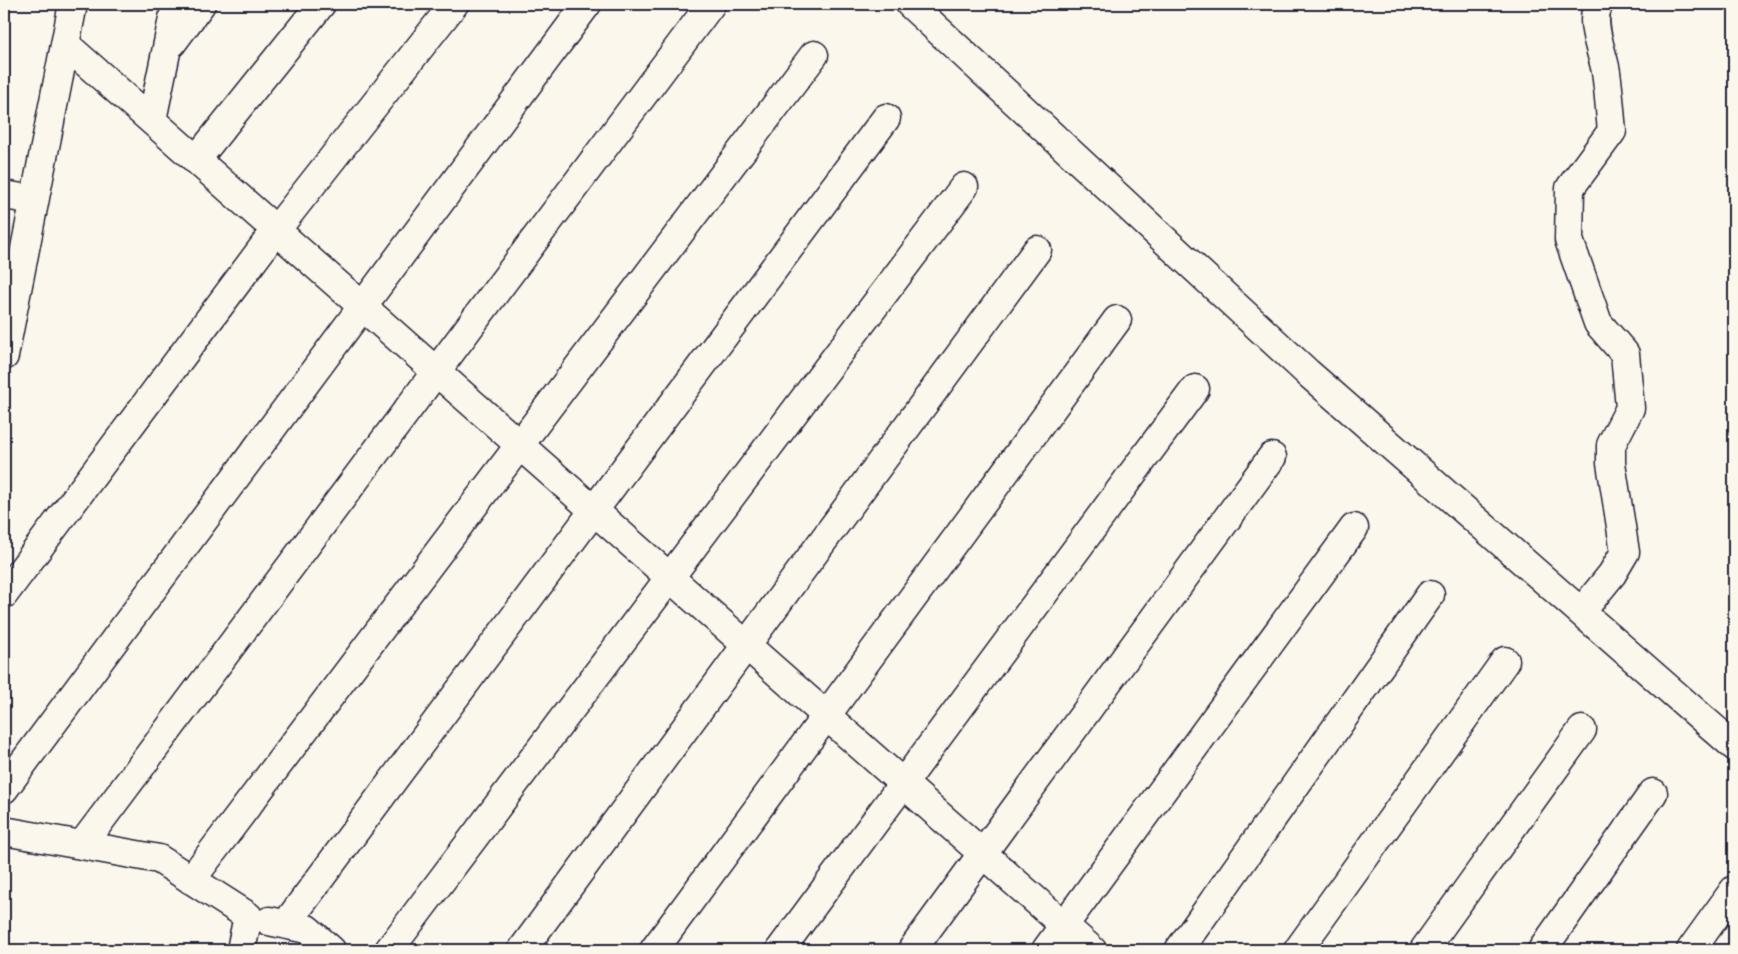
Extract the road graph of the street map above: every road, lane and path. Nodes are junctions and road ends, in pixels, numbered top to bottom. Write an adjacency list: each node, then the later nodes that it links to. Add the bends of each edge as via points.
1 (73, 4): 10 (street)
2 (176, 4): 11 (street)
3 (201, 4): 11 (street)
4 (321, 4): 15 (street)
5 (454, 4): 19 (street)
6 (587, 4): 21 (street)
7 (711, 4): 24 (street)
8 (910, 4): 33 (street, via 1308,373)
9 (1599, 4): 33 (street, via 1595,10 1598,40 1606,71 1612,131 1570,188 1569,240 1598,323 1625,354 1630,408 1611,445 1625,552 1612,574)
10 (65, 44): 14 (street); 18 (street)
11 (167, 50): 14 (street)
12 (814, 55): 26 (street)
13 (886, 118): 28 (street)
14 (152, 120): 15 (street)
15 (196, 160): 19 (street)
16 (964, 187): 30 (street)
17 (4, 195): 18 (street)
18 (34, 200): 23 (street)
19 (276, 230): 21 (street); 31 (street)
20 (1037, 250): 34 (street)
21 (362, 306): 24 (street); 40 (street)
22 (1117, 320): 36 (street)
23 (4, 356)
24 (436, 371): 26 (street); 43 (street)
25 (1196, 389): 39 (street)
26 (520, 445): 28 (street); 45 (street)
27 (1272, 457): 44 (street)
28 (594, 510): 30 (street); 48 (street)
29 (1354, 528): 49 (street)
30 (670, 578): 34 (street); 52 (street)
31 (4, 594)
32 (1430, 595): 59 (street)
33 (1581, 612): 38 (street)
34 (746, 645): 36 (street); 53 (street)
35 (1505, 661): 60 (street)
36 (827, 716): 39 (street); 54 (street)
37 (1582, 730): 61 (street)
38 (1734, 746)
39 (904, 784): 44 (street); 55 (street)
40 (4, 789)
41 (1653, 793): 62 (street)
42 (4, 831): 43 (street)
43 (82, 845): 45 (street, via 159,859)
44 (982, 853): 49 (street); 56 (street)
45 (191, 880): 47 (street)
46 (1734, 890): 63 (street)
47 (248, 916): 48 (street); 50 (street)
48 (286, 924): 51 (street, via 307,930)
49 (1064, 925): 57 (street); 58 (street)
50 (241, 950)
51 (331, 950)
52 (389, 950)
53 (522, 950)
54 (654, 950)
55 (780, 950)
56 (912, 950)
57 (1046, 950)
58 (1092, 950)
59 (1179, 950)
60 (1298, 950)
61 (1424, 950)
62 (1542, 950)
63 (1690, 950)

